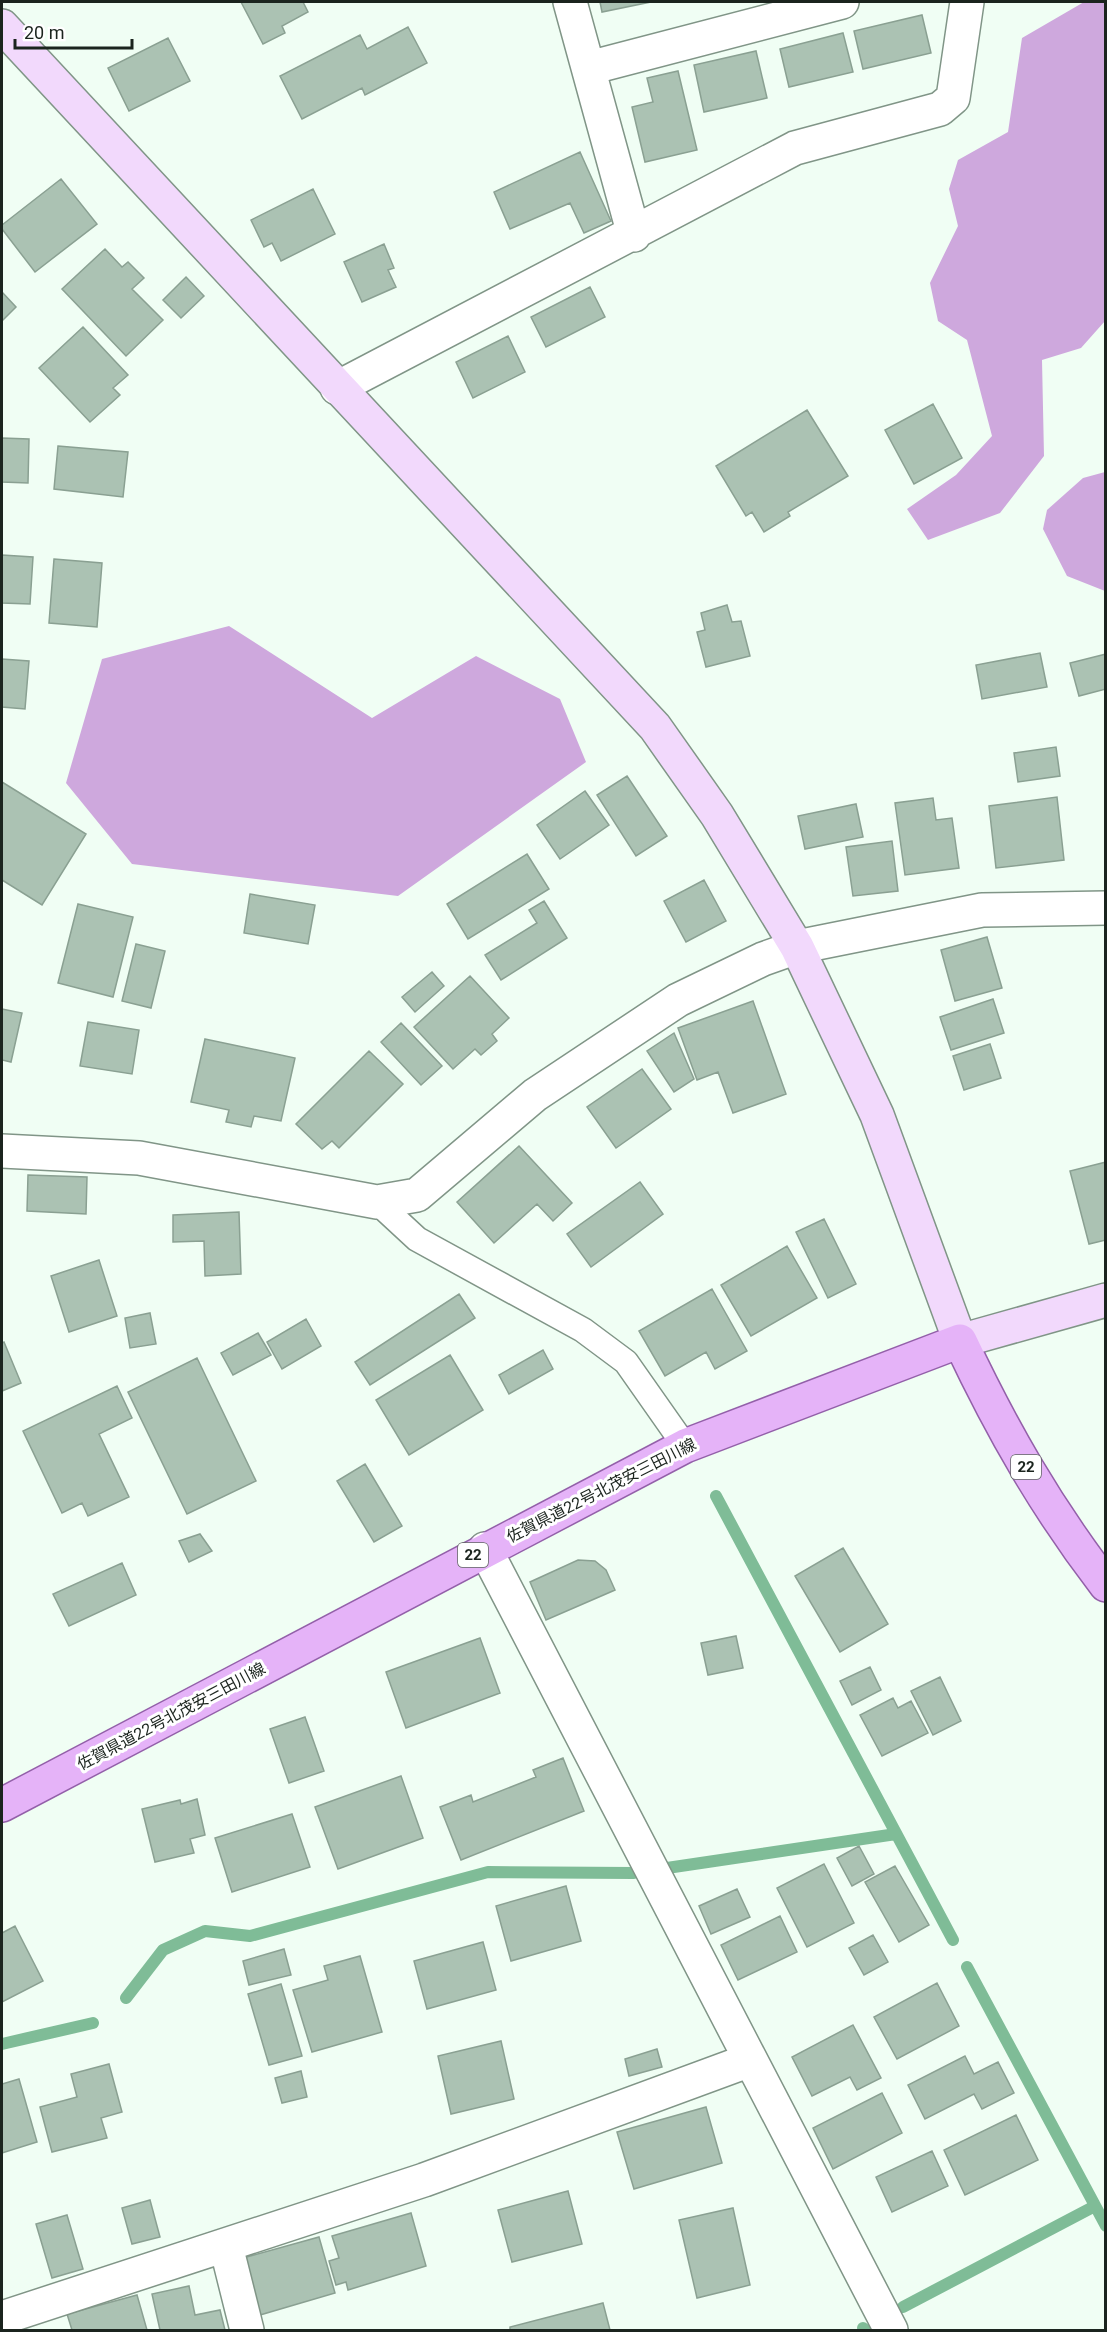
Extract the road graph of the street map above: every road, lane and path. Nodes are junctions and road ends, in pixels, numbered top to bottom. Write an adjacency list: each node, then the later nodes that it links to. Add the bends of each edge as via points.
1 (570, 2): 5 (street)
2 (842, 2): 5 (street)
3 (967, 2): 6 (street, via 953,98 940,109 795,148)
4 (2, 26): 7 (street)
5 (589, 68): 6 (street)
6 (634, 235): 7 (street)
7 (337, 388): 9 (street, via 655,728 717,815)
8 (1106, 908): 9 (street, via 982,910)
9 (797, 946): 11 (street, via 678,1000 535,1095 417,1195); 13 (street, via 877,1115)
10 (2, 1150): 11 (street, via 139,1158)
11 (377, 1202): 14 (lane, via 417,1239 583,1330 626,1362)
12 (1106, 1300): 13 (street)
13 (960, 1341): 14 (main road, 佐賀県道22号北茂安三田川線 / 22); 16 (main road, 22, via 996,1418 1066,1533)
14 (685, 1446): 15 (main road, 佐賀県道22号北茂安三田川線 / 22)
15 (485, 1549): 17 (main road, 佐賀県道22号北茂安三田川線 / 22); 18 (street)
16 (1106, 1585)
17 (2, 1805)
18 (750, 2060): 19 (street, via 424,2180); 22 (street)
19 (226, 2246): 20 (street); 21 (street)
20 (2, 2318)
21 (247, 2331)
22 (891, 2331)

